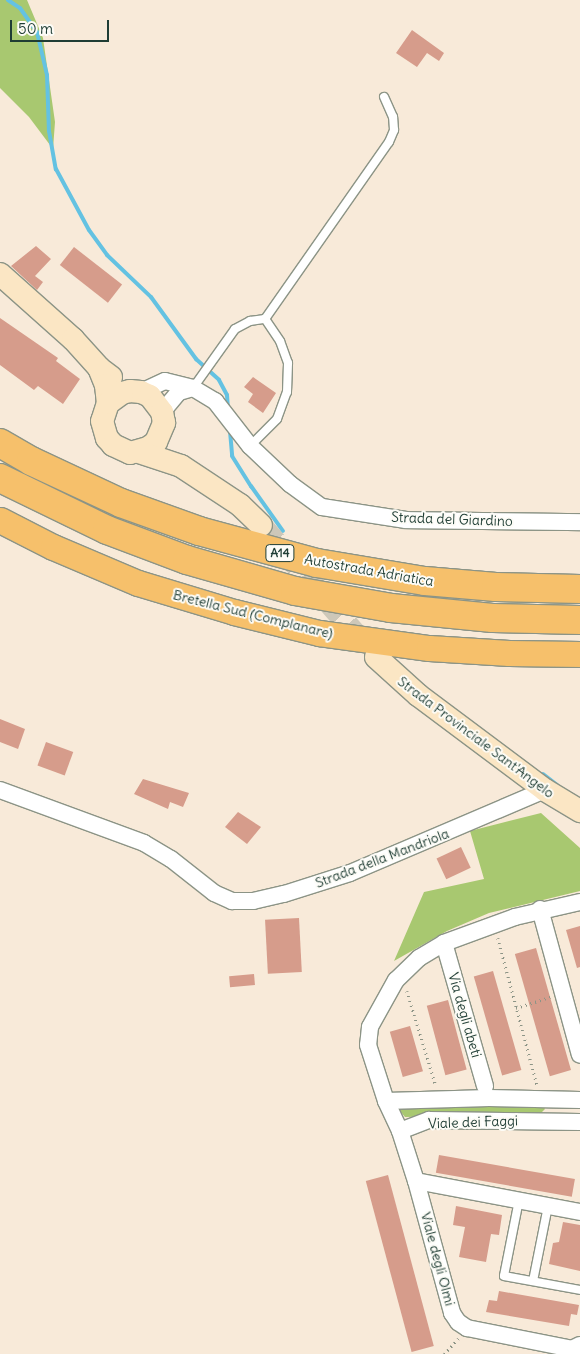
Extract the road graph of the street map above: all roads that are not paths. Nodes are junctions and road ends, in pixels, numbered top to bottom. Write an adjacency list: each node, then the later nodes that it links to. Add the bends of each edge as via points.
1 (384, 97): 3 (lane, via 393,117 394,130 389,142)
2 (0, 274): 4 (main road, via 73,339)
3 (266, 319): 5 (lane, via 250,321 235,329); 10 (lane, via 280,341 288,363 287,392 277,419)
4 (99, 368): 6 (main road); 7 (main road, via 106,385)
5 (193, 388): 6 (street, Strada del Giardino, via 164,380); 8 (street, via 179,392); 10 (street, Strada del Giardino, via 215,401)
6 (135, 391): 7 (main road, via 122,393); 8 (main road, via 150,396)
7 (108, 403): 11 (main road, via 102,420 107,438 121,450)
8 (162, 423): 11 (main road, via 156,442); 12 (main road)
9 (0, 443): 17 (highway, Autostrada Adriatica / A14, via 121,503 199,531 317,563 425,581)
10 (250, 446): 15 (street, Strada del Giardino, via 290,484 322,507 406,520)
11 (139, 452): 12 (main road)
12 (181, 466): 16 (main road, via 240,505)
13 (0, 478): 18 (highway, A14, via 106,530 187,560 295,590 391,608 493,618)
14 (0, 520): 19 (main road, Bretella Sud (Complanare), via 53,547 138,583 318,633 429,648 509,654)
15 (580, 522)
16 (261, 525)
17 (580, 589)
18 (580, 620)
19 (580, 654)
20 (376, 657): 22 (main road, Strada Provinciale Sant'Angelo, via 418,695)
21 (0, 790): 22 (street, Strada della Mandriola, via 144,843 171,859 214,893 232,901 252,901 350,873)
22 (545, 790): 23 (main road, Strada Provinciale Sant'Angelo)
23 (580, 811)
24 (580, 902): 25 (street)
25 (540, 910): 26 (street); 27 (street)
26 (444, 943): 28 (street, Via degli abeti); 30 (street, via 401,974 370,1027 368,1045)
27 (580, 1055)
28 (485, 1086)
29 (580, 1100): 30 (street, Viale dei Faggi)
30 (386, 1101): 32 (street)
31 (580, 1122): 32 (street, Viale dei Faggi, via 429,1120)
32 (400, 1131): 33 (street, Viale degli Olmi)
33 (416, 1181): 34 (street); 39 (street, Viale degli Olmi, via 452,1313 458,1322 467,1328 572,1349)
34 (519, 1200): 35 (street); 37 (lane, via 504,1276)
35 (548, 1206): 36 (street); 37 (lane)
36 (580, 1212)
37 (534, 1281): 38 (lane)
38 (580, 1290)
39 (580, 1345)

